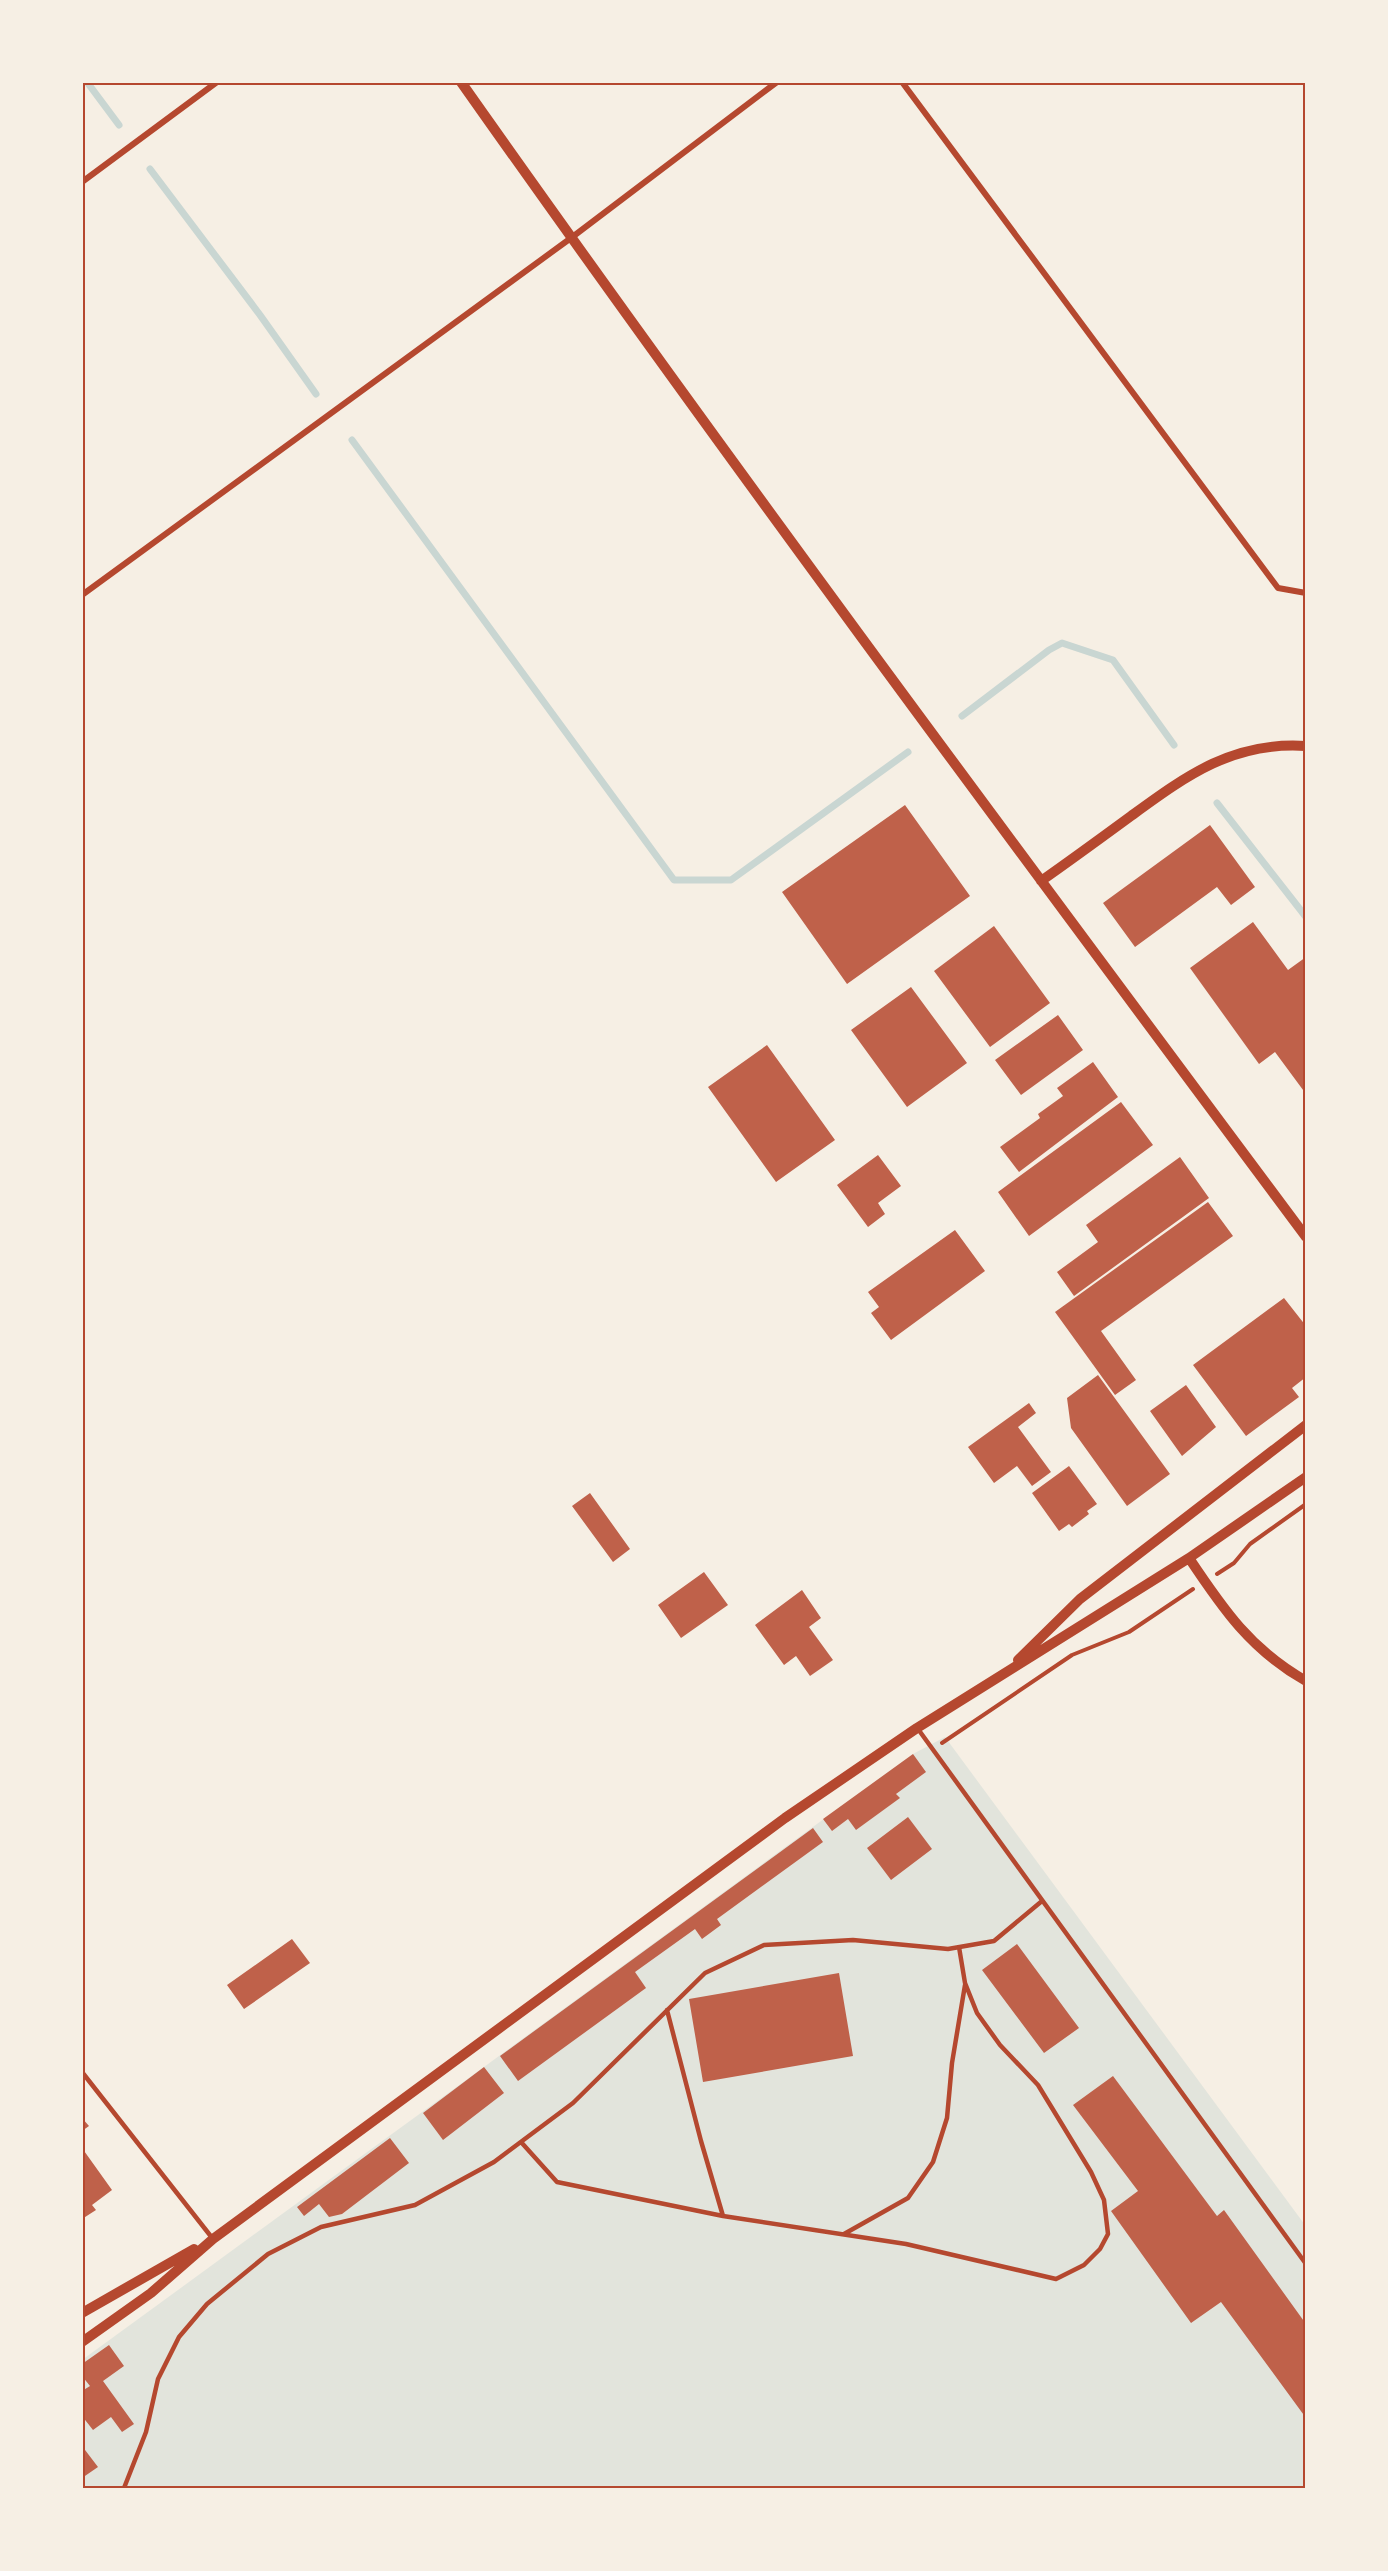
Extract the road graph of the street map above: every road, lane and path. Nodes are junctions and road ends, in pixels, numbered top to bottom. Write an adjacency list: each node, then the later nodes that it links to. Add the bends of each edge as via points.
1 (217, 82): 5 (street)
2 (461, 82): 6 (street)
3 (777, 82): 6 (street)
4 (902, 82): 7 (street, via 1278,588)
5 (82, 182)
6 (571, 238): 8 (street); 10 (street)
7 (1305, 593)
8 (82, 595)
9 (1305, 746): 10 (street, via 1283,744 1233,754 1189,774)
10 (1041, 881): 11 (street)
11 (1305, 1237)
12 (1305, 1425): 17 (street, via 1080,1599)
13 (1305, 1477): 15 (street)
14 (1305, 1504): 16 (path)
15 (1189, 1558): 16 (street); 17 (street)
16 (1205, 1582): 18 (street, via 1264,1654); 20 (path, via 1129,1632 1072,1655)
17 (1003, 1675): 19 (street)
18 (1305, 1681)
19 (917, 1728): 20 (lane); 29 (street, via 785,1818)
20 (932, 1749): 21 (lane)
21 (1042, 1901): 22 (lane, via 994,1941); 30 (lane)
22 (960, 1947): 23 (lane); 24 (lane, via 853,1940 764,1945 705,1973)
23 (965, 1983): 28 (lane, via 947,2118 933,2162 908,2198); 28 (lane, via 977,2013 1000,2045 1038,2085 1091,2172 1104,2200 1108,2234 1084,2265 1056,2279 906,2244)
24 (667, 2010): 26 (lane, via 573,2103); 27 (lane)
25 (82, 2072): 29 (lane)
26 (521, 2142): 27 (lane, via 557,2182); 33 (lane, via 494,2162 415,2205 321,2227 268,2254 207,2304 179,2337 158,2379 147,2432)
27 (723, 2216): 28 (lane)
28 (843, 2234)
29 (213, 2239): 31 (street); 32 (street, via 151,2293)
30 (1305, 2264)
31 (82, 2313)
32 (82, 2342)
33 (124, 2488)

